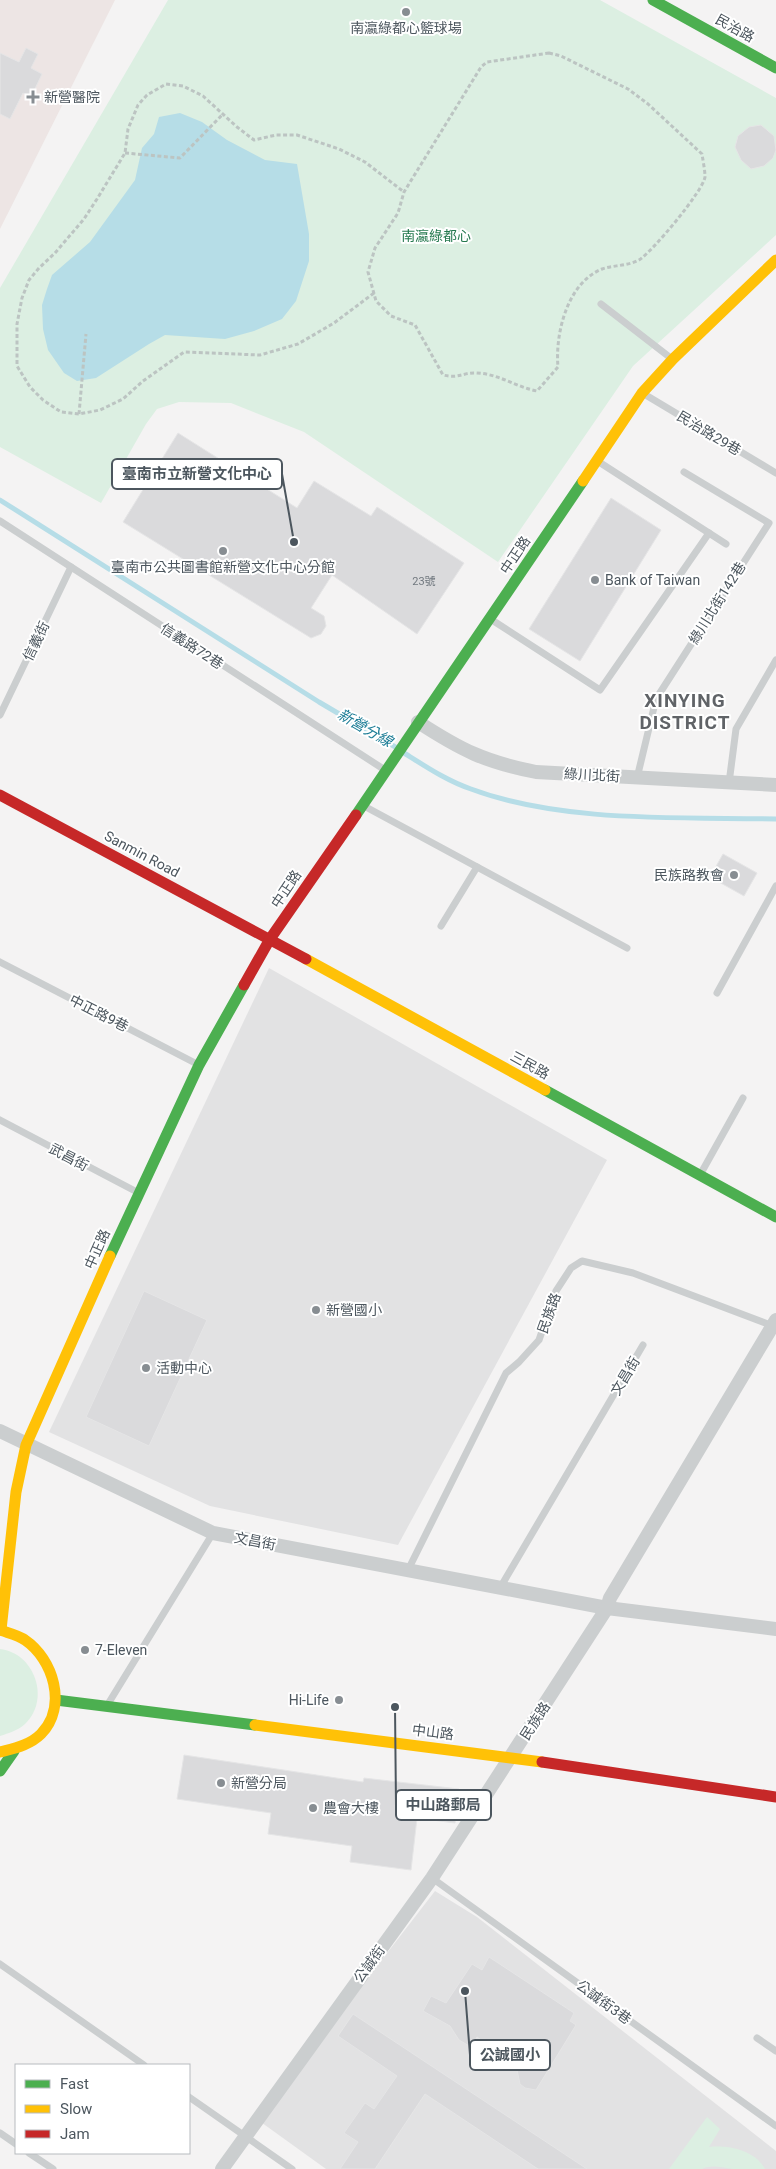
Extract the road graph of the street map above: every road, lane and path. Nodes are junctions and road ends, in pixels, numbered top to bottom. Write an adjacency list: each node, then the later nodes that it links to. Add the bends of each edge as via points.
1 (653, 0): 2 (street, 民治路)
2 (776, 68)
3 (223, 114): 4 (path, via 180,158); 4 (path, via 203,96 183,86 166,84 147,95 138,105 128,129); 5 (path, via 254,140 297,135 339,149 365,162)
4 (125, 153): 12 (path, via 84,219 29,280 17,324 17,366 30,387 42,400 61,412)
5 (404, 192): 7 (path, via 398,213 375,248 368,272); 7 (path, via 481,67 487,62 549,53 628,89 648,104 702,154 705,178 653,249 637,261 602,269 580,285 566,311 557,351 558,367 537,391 476,373 455,378 443,375 415,325 391,316 376,301)
6 (776, 260): 10 (street, 中正路)
7 (374, 293): 12 (path, via 334,323 298,344 260,355 184,352 123,399 100,410)
8 (601, 304): 10 (lane)
9 (86, 334): 12 (path)
10 (673, 359): 11 (street, 中正路)
11 (642, 393): 13 (street, 中正路); 15 (lane, 民治路29巷)
12 (79, 414)
13 (596, 460): 19 (lane); 22 (street, 中正路)
14 (684, 472): 17 (lane)
15 (776, 473)
16 (0, 521): 21 (lane, 信義路72巷)
17 (769, 523): 18 (lane); 27 (lane, 綠川北街142巷, via 656,699)
18 (776, 527)
19 (709, 533): 20 (lane); 22 (lane, via 600,690)
20 (726, 544)
21 (72, 567): 24 (lane, 信義街); 26 (lane, 信義路72巷)
22 (491, 619): 25 (street, 中正路)
23 (776, 660): 28 (lane, via 736,729)
24 (0, 715)
25 (416, 727): 26 (street, 中正路); 27 (street, 綠川北街, via 501,765 536,772)
26 (388, 766): 31 (street, 中正路)
27 (637, 778): 28 (street, 綠川北街)
28 (728, 783): 29 (street, 綠川北街)
29 (776, 786)
30 (0, 795): 35 (street, Sanmin Road)
31 (362, 805): 32 (lane); 35 (street, 中正路)
32 (477, 867): 34 (lane); 36 (lane)
33 (776, 886): 38 (lane)
34 (441, 926)
35 (270, 940): 39 (street, 中正路); 42 (street, 三民路)
36 (627, 948)
37 (0, 962): 39 (lane, 中正路9巷)
38 (717, 994)
39 (199, 1065): 43 (street, 中正路)
40 (743, 1098): 42 (lane)
41 (0, 1120): 43 (lane, 武昌街)
42 (700, 1175): 44 (street, 三民路)
43 (138, 1193): 48 (street, 中正路)
44 (776, 1217)
45 (774, 1323): 50 (lane, 民族路, via 633,1273 582,1261 570,1268 556,1291 539,1340 506,1373); 52 (street, 民族路, via 610,1598)
46 (643, 1345): 51 (lane, 文昌街)
47 (0, 1431): 48 (street, 文昌街)
48 (26, 1445): 49 (street, 文昌街); 54 (street, 中正路, via 16,1492)
49 (212, 1533): 50 (street, 文昌街); 56 (lane)
50 (408, 1570): 51 (street, 文昌街)
51 (500, 1588): 52 (street, 文昌街)
52 (608, 1608): 53 (street, 文昌街); 59 (street, 民族路)
53 (776, 1629)
54 (0, 1630): 55 (street, via 31,1642 43,1654 51,1670)
55 (56, 1700): 56 (street, 中山路); 57 (street, via 53,1715 45,1728 35,1739)
56 (107, 1706): 59 (street, 中山路)
57 (14, 1751): 58 (street); 60 (street)
58 (0, 1752)
59 (512, 1756): 61 (street, 中山路); 62 (street, 公誠街)
60 (0, 1771)
61 (776, 1796)
62 (432, 1878): 68 (lane, 公誠街3巷); 70 (street, 公誠街)
63 (0, 1964): 66 (lane)
64 (756, 2038): 65 (lane)
65 (776, 2051)
66 (143, 2064)
67 (190, 2098): 70 (lane)
68 (776, 2126)
69 (0, 2133): 71 (lane)
70 (244, 2136): 74 (street, 公誠街); 75 (lane)
71 (15, 2143)
72 (30, 2154): 73 (lane)
73 (52, 2169)
74 (222, 2169)
75 (292, 2169)

